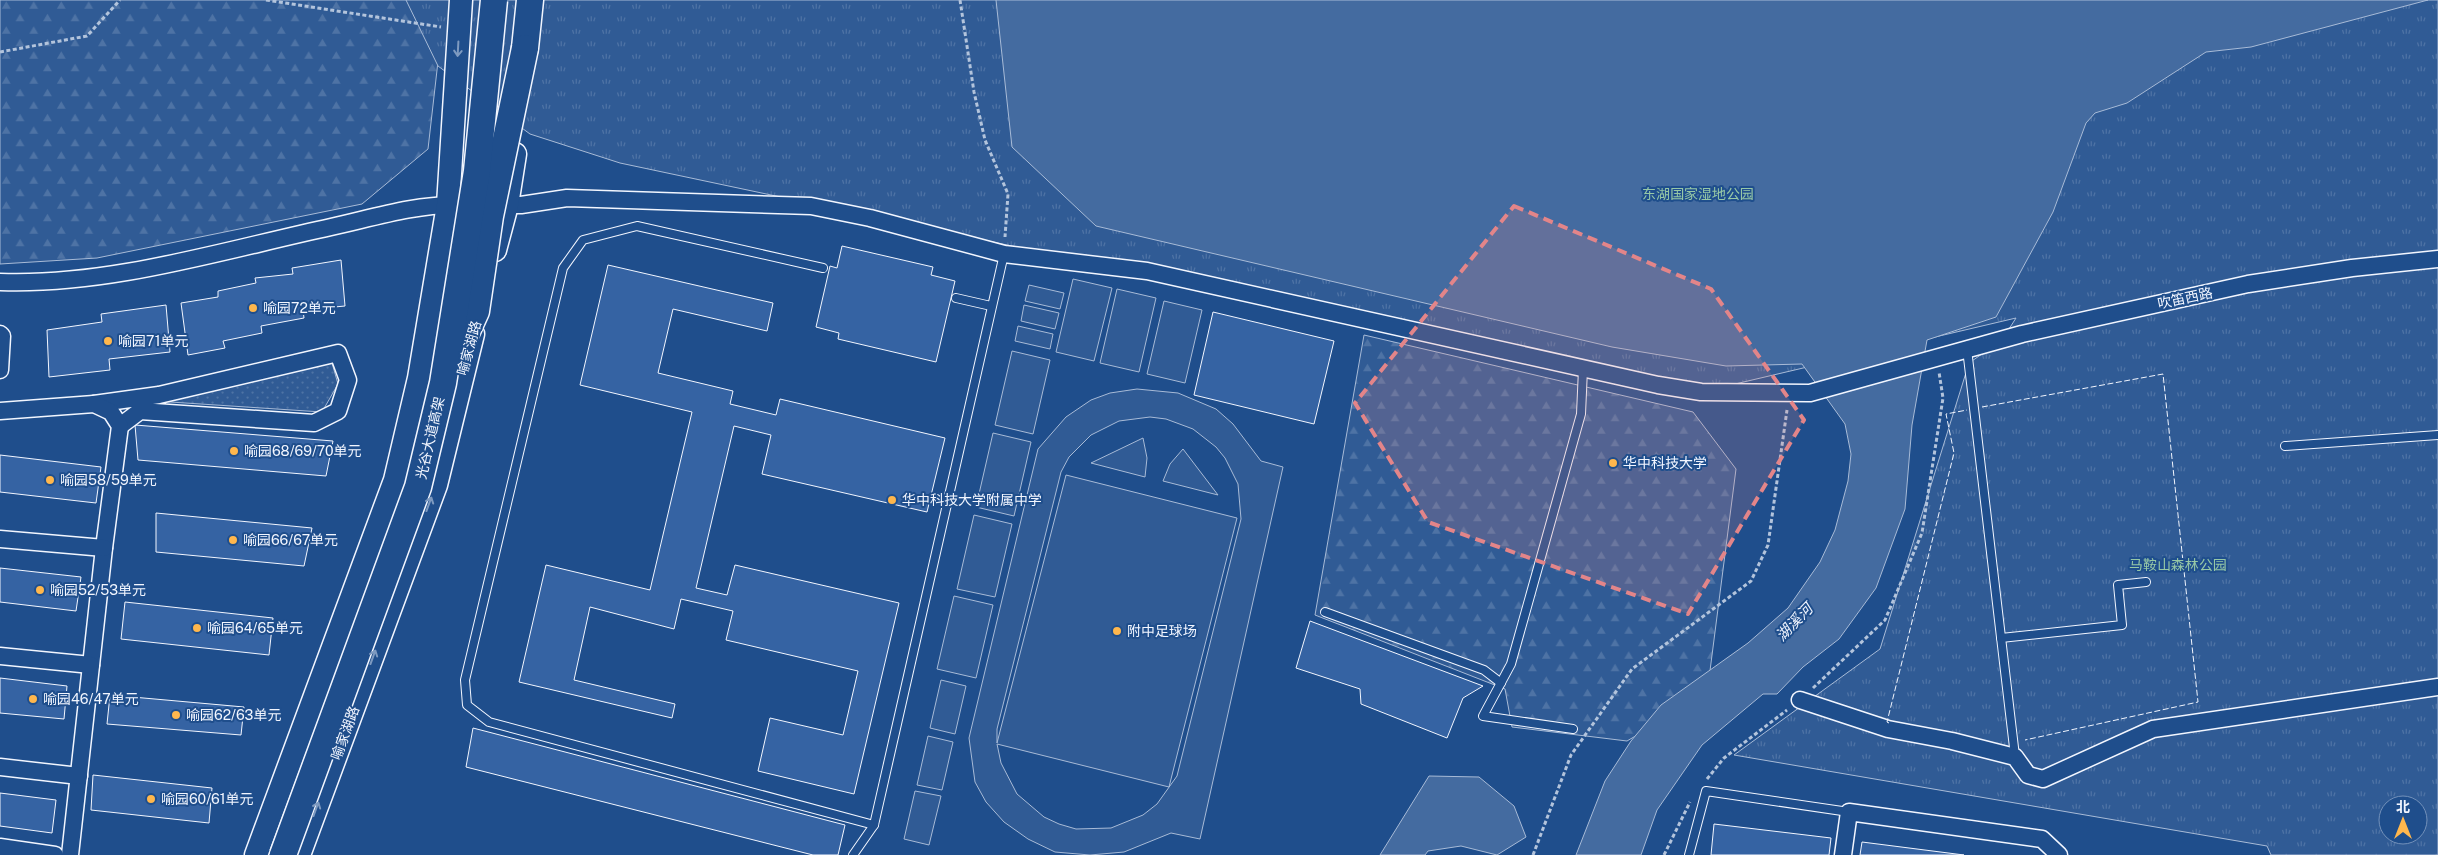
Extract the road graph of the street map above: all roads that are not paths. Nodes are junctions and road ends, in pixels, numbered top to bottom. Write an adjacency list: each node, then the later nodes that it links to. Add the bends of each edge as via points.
1 (461, 0): 6 (main road, one-way to 6)
2 (480, 0): 44 (highway, 光谷大道高架, via 466,169 433,381 409,484)
3 (494, 0): 18 (highway, 光谷大道高架, bridge, via 477,171)
4 (530, 0): 18 (highway, bridge, via 525,48 490,216 476,311)
5 (535, 0): 7 (main road, 喻家湖路, via 534,36)
6 (448, 204): 7 (street, 吹笛西路); 11 (street, 吹笛西路, via 119,274 29,283); 43 (main road, via 419,378 395,480)
7 (507, 205): 8 (street, 吹笛西路, via 576,198 811,206 870,218); 46 (main road, 喻家湖路, one-way to 7, via 436,485)
8 (1004, 254): 13 (lane); 16 (street, 吹笛西路, via 1147,271)
9 (2438, 259): 15 (street, 吹笛西路, via 2248,284)
10 (823, 268): 39 (lane, via 637,226 583,240 563,268 465,680 466,705 489,722)
11 (0, 282)
12 (956, 298): 13 (lane)
13 (991, 306): 39 (lane)
14 (0, 334): 17 (street)
15 (1967, 349): 16 (street, 吹笛西路, via 1810,392 1701,392); 28 (lane)
16 (1583, 369): 31 (lane, via 1581,414 1510,664)
17 (0, 370)
18 (443, 383): 45 (highway, 光谷大道高架, bridge, via 418,487)
19 (94, 404): 20 (street); 21 (street, via 111,412); 21 (street, via 158,395 338,353 348,380 338,411 314,423 140,411)
20 (0, 411)
21 (120, 426): 25 (street)
22 (2438, 435): 23 (lane)
23 (2285, 446)
24 (0, 539): 25 (street)
25 (104, 548): 30 (street)
26 (2146, 582): 28 (lane, via 2118,585 2122,625)
27 (1325, 612): 31 (lane, via 1484,670)
28 (2001, 638): 35 (lane)
29 (0, 656): 30 (street)
30 (91, 665): 37 (street)
31 (1501, 683): 34 (lane, via 1483,716)
32 (2438, 687): 35 (street, via 2153,729 2043,779 2028,775)
33 (1800, 700): 35 (street, via 1888,729)
34 (1573, 729)
35 (2015, 757)
36 (0, 767): 37 (street)
37 (79, 776): 42 (street)
38 (1849, 812): 48 (lane, via 1706,790); 49 (street); 50 (street, via 2042,839)
39 (874, 825): 47 (lane)
40 (0, 847): 41 (street)
41 (56, 855)
42 (70, 855)
43 (256, 855)
44 (272, 855)
45 (283, 855)
46 (299, 855)
47 (853, 855)
48 (1689, 855)
49 (1842, 855)
50 (2058, 855)

